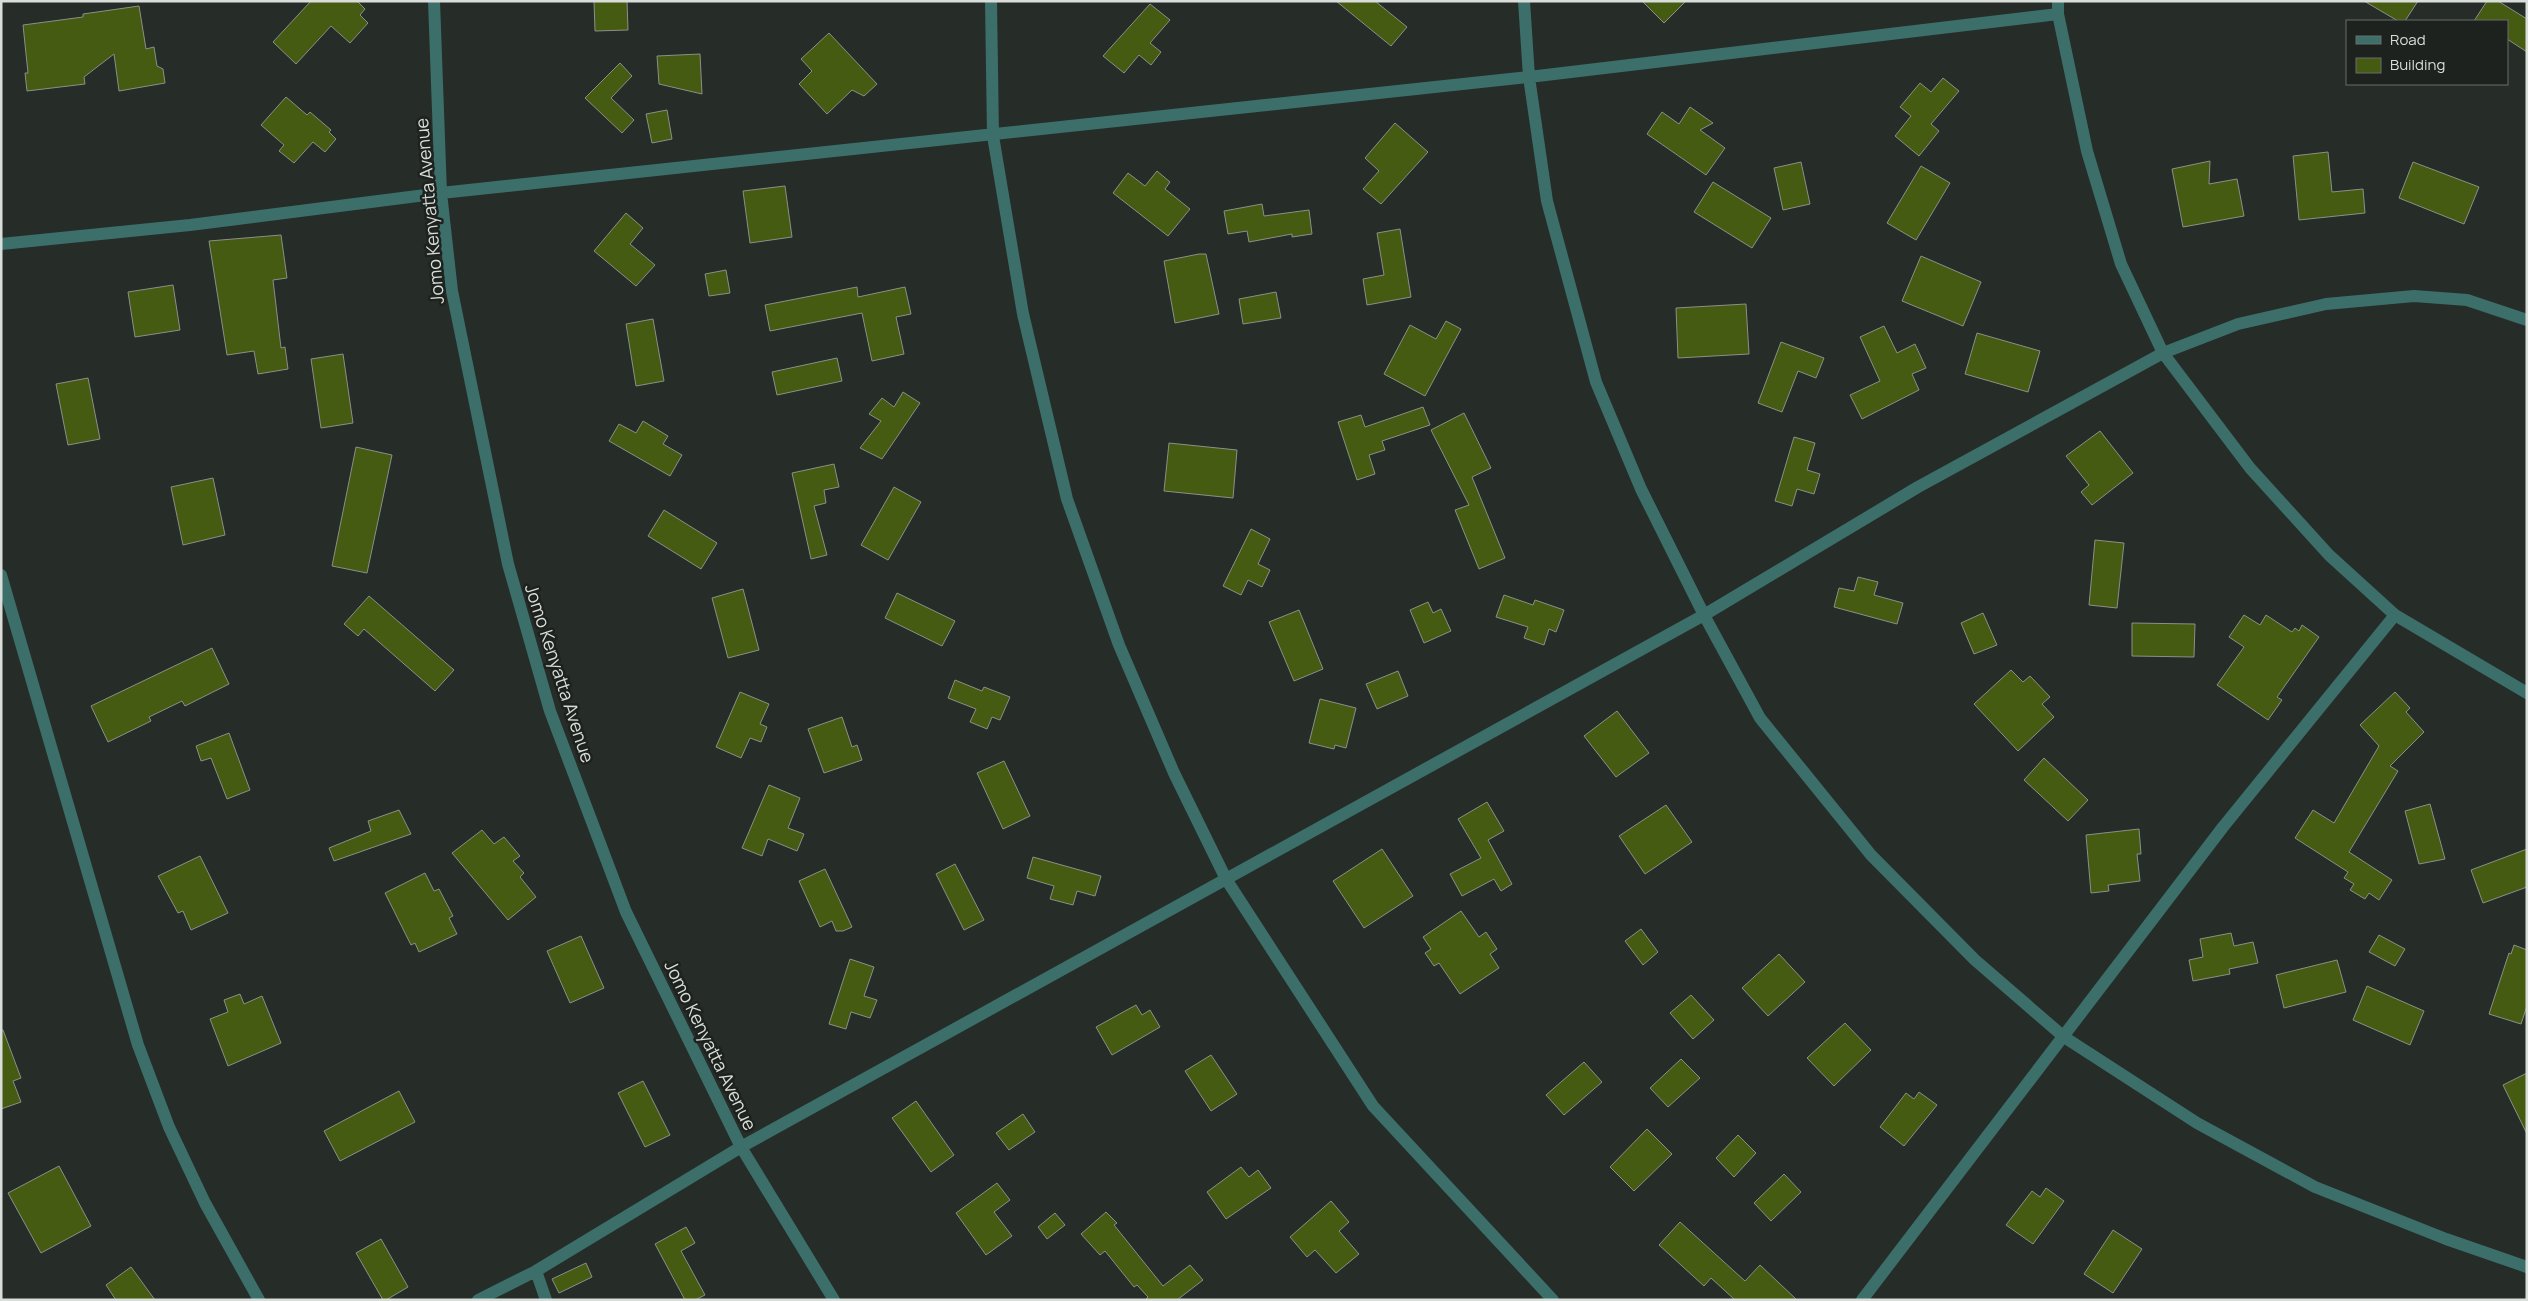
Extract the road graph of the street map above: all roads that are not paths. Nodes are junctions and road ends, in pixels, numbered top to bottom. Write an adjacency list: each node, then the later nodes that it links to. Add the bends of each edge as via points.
1 (434, 1): 7 (street, Jomo Kenyatta Avenue)
2 (991, 1): 6 (street)
3 (1524, 1): 5 (street)
4 (2058, 8): 5 (street); 10 (street, via 2087,151 2121,264)
5 (1529, 77): 6 (street); 12 (street, via 1547,202 1596,382 1641,489)
6 (993, 136): 7 (street); 15 (street, via 1023,314 1067,499 1123,654 1174,773)
7 (442, 193): 8 (street); 17 (street, Jomo Kenyatta Avenue, via 452,291 508,564 550,711 626,912)
8 (1, 244)
9 (2527, 320): 10 (street, via 2467,300 2404,297 2326,304 2238,324)
10 (2163, 353): 12 (street, via 1918,487); 13 (street, via 2250,468 2329,555)
11 (1, 575): 20 (street, via 138,1045 173,1136 205,1203)
12 (1704, 615): 15 (street); 16 (street, via 1760,718 1871,855 1975,960)
13 (2394, 615): 14 (street); 16 (street, via 2223,827)
14 (2527, 693)
15 (1226, 879): 17 (street); 24 (street, via 1373,1106)
16 (2064, 1037): 18 (street, via 2197,1123 2315,1187); 25 (street)
17 (740, 1147): 19 (street); 23 (street, Jomo Kenyatta Avenue)
18 (2527, 1267)
19 (536, 1271): 21 (street); 22 (street)
20 (259, 1300)
21 (478, 1300)
22 (546, 1300)
23 (834, 1300)
24 (1553, 1300)
25 (1862, 1300)

